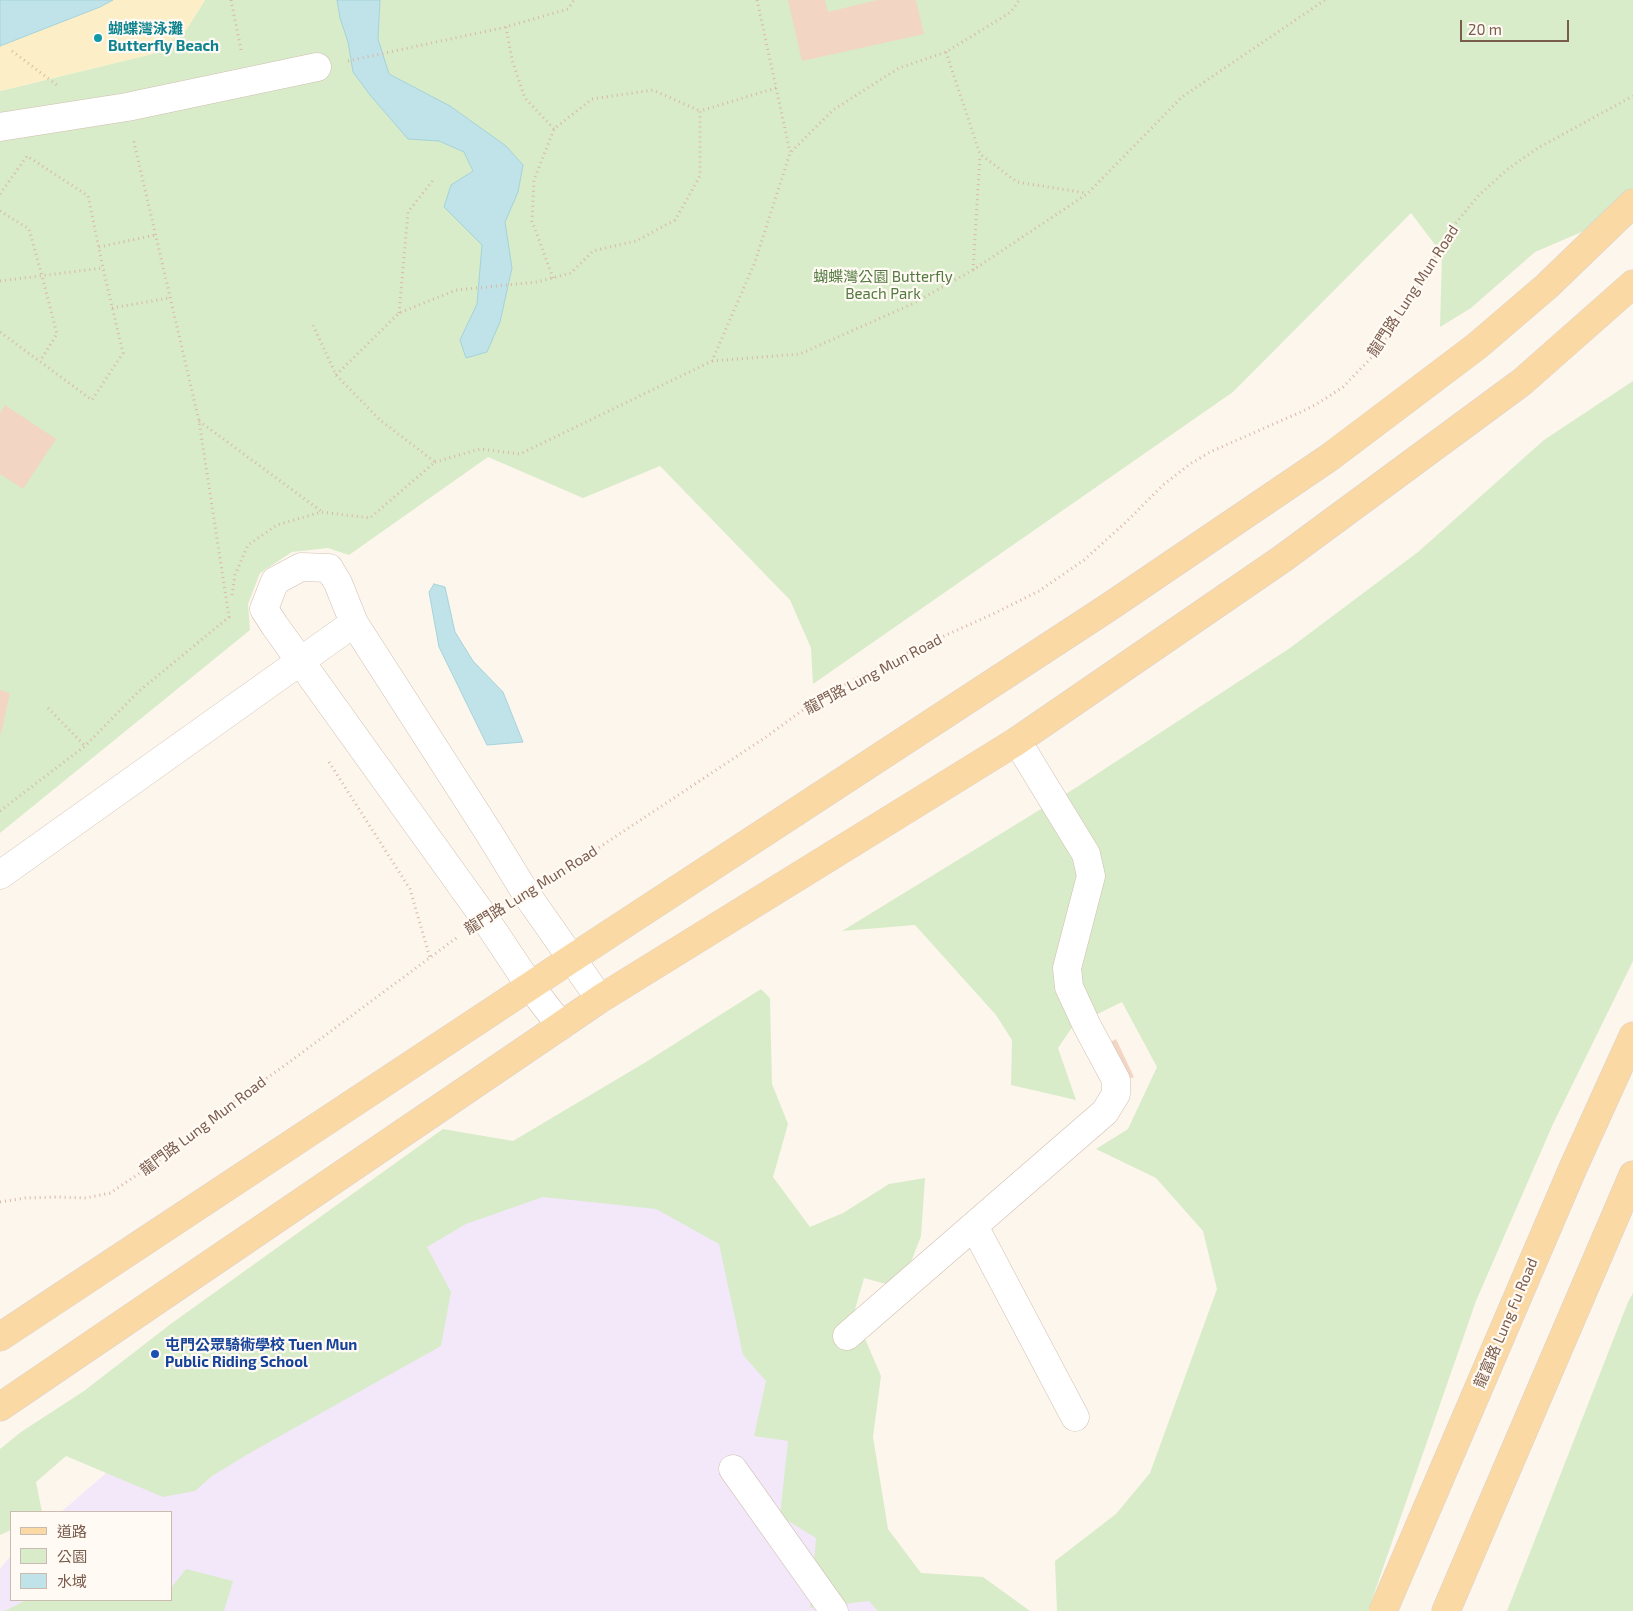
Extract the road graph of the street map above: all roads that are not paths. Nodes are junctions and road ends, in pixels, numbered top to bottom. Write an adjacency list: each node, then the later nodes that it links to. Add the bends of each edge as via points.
1 (316, 67): 2 (street, via 126,107)
2 (0, 127)
3 (1633, 202): 9 (main road, via 1547,286 1477,346 1330,457 1101,612)
4 (1633, 284): 7 (main road, via 1522,382 1282,559)
5 (354, 623): 6 (street); 6 (street, via 329,568 300,567 275,581 264,609); 9 (street)
6 (300, 662): 8 (street); 10 (street)
7 (1017, 741): 11 (main road); 15 (street, via 1086,854 1091,876 1067,968 1069,987 1116,1080 1116,1094 1105,1112)
8 (0, 875)
9 (571, 959): 10 (main road); 11 (street)
10 (530, 986): 12 (street); 17 (main road)
11 (600, 999): 12 (main road)
12 (561, 1026): 18 (main road)
13 (1633, 1036): 22 (main road, 龍富路 Lung Fu Road)
14 (1633, 1175): 23 (main road)
15 (974, 1226): 16 (street); 19 (street)
16 (847, 1336)
17 (0, 1337)
18 (0, 1407)
19 (1074, 1417)
20 (733, 1469): 21 (street)
21 (834, 1611)
22 (1383, 1611)
23 (1446, 1611)

